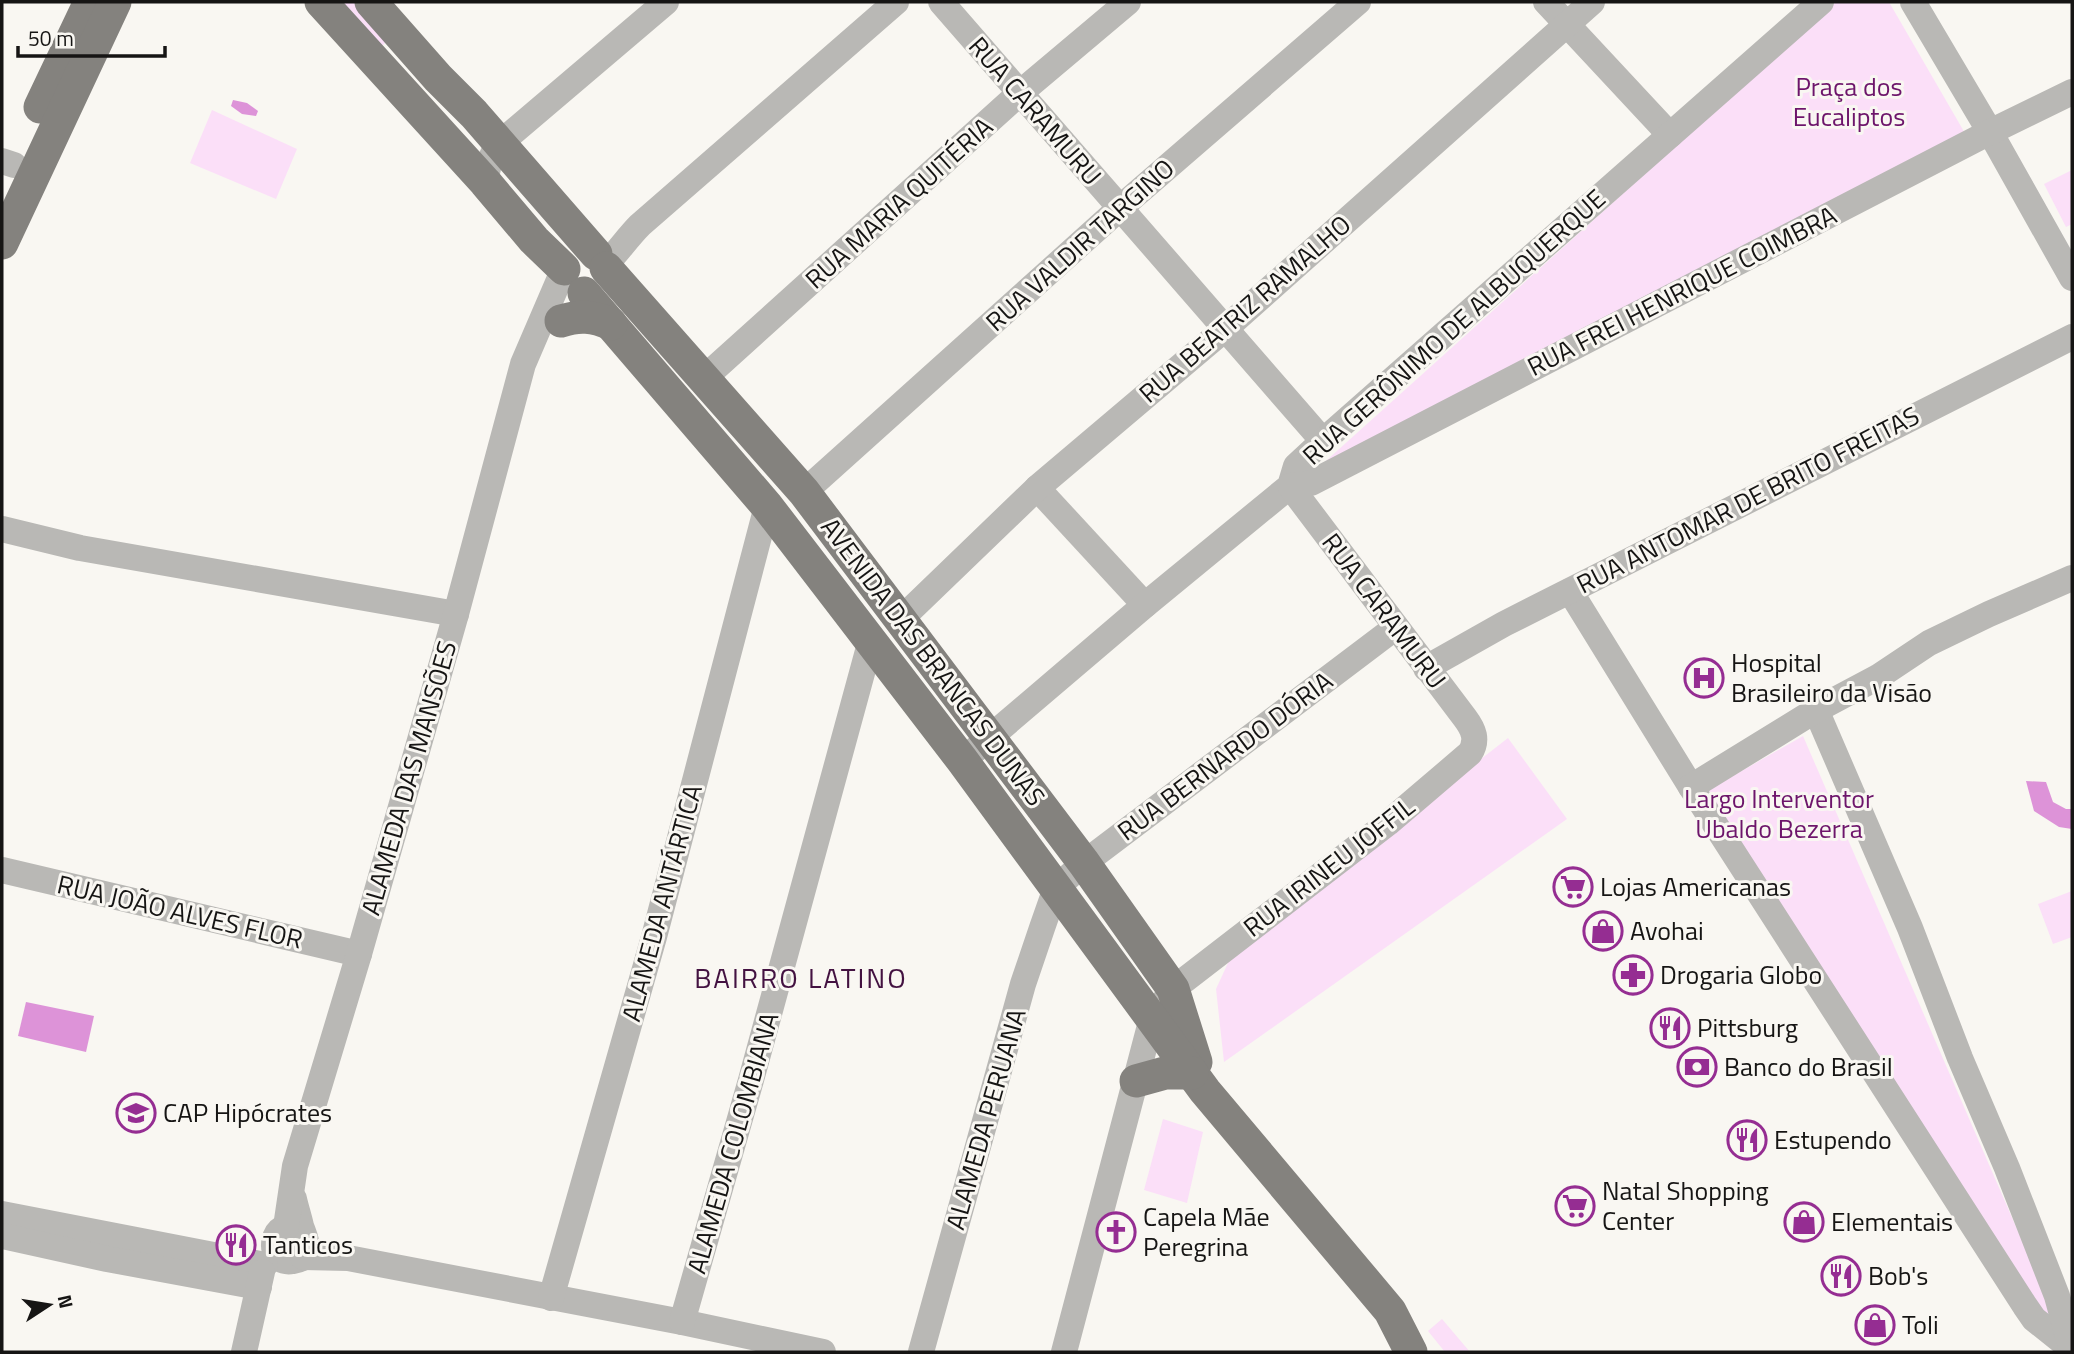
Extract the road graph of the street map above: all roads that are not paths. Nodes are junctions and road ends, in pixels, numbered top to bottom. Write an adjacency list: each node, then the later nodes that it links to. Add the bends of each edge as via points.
1 (90, 2): 22 (main road)
2 (115, 2): 25 (main road)
3 (321, 2): 16 (main road, AVENIDA DAS BRANCAS DUNAS)
4 (371, 2): 15 (main road, AVENIDA DAS BRANCAS DUNAS)
5 (666, 2): 21 (street)
6 (895, 2): 26 (street, via 627,237 622,247)
7 (941, 2): 18 (street, RUA CARAMURU)
8 (1128, 2): 18 (street, RUA MARIA QUITÉRIA)
9 (1358, 2): 24 (street, RUA VALDIR TARGINO)
10 (1546, 2): 14 (street)
11 (1592, 2): 14 (street, RUA BEATRIZ RAMALHO)
12 (1821, 2): 20 (street, RUA GERÔNIMO DE ALBUQUERQUE)
13 (1913, 2): 19 (street)
14 (1566, 24): 20 (street); 31 (street, RUA BEATRIZ RAMALHO)
15 (405, 40): 16 (main road); 21 (main road, AVENIDA DAS BRANCAS DUNAS)
16 (378, 62): 23 (main road, AVENIDA DAS BRANCAS DUNAS)
17 (2072, 92): 19 (street, RUA FREI HENRIQUE COIMBRA)
18 (1020, 93): 24 (street, RUA CARAMURU); 34 (street, RUA MARIA QUITÉRIA)
19 (1990, 132): 27 (street); 36 (street, RUA FREI HENRIQUE COIMBRA, via 1311,483)
20 (1670, 135): 35 (street, RUA GERÔNIMO DE ALBUQUERQUE)
21 (499, 144): 23 (street, via 488,163); 26 (main road, AVENIDA DAS BRANCAS DUNAS)
22 (5, 176)
23 (485, 182): 28 (main road, AVENIDA DAS BRANCAS DUNAS)
24 (1120, 208): 31 (street, RUA CARAMURU); 38 (street, RUA VALDIR TARGINO)
25 (2, 243)
26 (601, 260): 28 (main road, via 606,274 596,289); 34 (main road, AVENIDA DAS BRANCAS DUNAS)
27 (2072, 278)
28 (574, 281): 29 (street, ALAMEDA DAS MANSÕES); 30 (main road, AVENIDA DAS BRANCAS DUNAS); 33 (street, ALAMEDA DAS MANSÕES)
29 (561, 321): 30 (main road, via 587,317); 33 (street, ALAMEDA DAS MANSÕES)
30 (611, 324): 39 (main road, AVENIDA DAS BRANCAS DUNAS)
31 (1226, 328): 35 (street, RUA CARAMURU); 37 (street, RUA BEATRIZ RAMALHO)
32 (2072, 337): 42 (street, RUA ANTOMAR DE BRITO FREITAS)
33 (523, 364): 44 (street, ALAMEDA DAS MANSÕES)
34 (703, 379): 38 (main road, AVENIDA DAS BRANCAS DUNAS)
35 (1323, 441): 36 (street, RUA GERÔNIMO DE ALBUQUERQUE, via 1296,466)
36 (1290, 486): 43 (street, RUA GERÔNIMO DE ALBUQUERQUE); 46 (street, RUA CARAMURU)
37 (1037, 488): 43 (street); 45 (street, RUA BEATRIZ RAMALHO)
38 (804, 492): 45 (main road, AVENIDA DAS BRANCAS DUNAS)
39 (767, 506): 47 (main road, AVENIDA DAS BRANCAS DUNAS); 65 (street, ALAMEDA ANTÁRTICA, via 654,937)
40 (2, 529): 44 (street, via 80,548)
41 (2072, 578): 49 (street, via 1929,643)
42 (1570, 591): 48 (street, RUA ANTOMAR DE BRITO FREITAS); 53 (street)
43 (1145, 605): 50 (street, RUA GERÔNIMO DE ALBUQUERQUE)
44 (456, 614): 57 (street, ALAMEDA DAS MANSÕES)
45 (901, 619): 50 (main road, AVENIDA DAS BRANCAS DUNAS)
46 (1396, 627): 48 (street, RUA CARAMURU); 54 (street, RUA BERNARDO DÓRIA)
47 (871, 640): 52 (main road, AVENIDA DAS BRANCAS DUNAS); 67 (street, ALAMEDA COLOMBIANA)
48 (1426, 668): 51 (street, RUA CARAMURU, via 1472,727)
49 (1816, 710): 53 (street); 68 (street, via 2007,1168 2057,1296)
50 (990, 738): 52 (street, RUA GERÔNIMO DE ALBUQUERQUE); 54 (main road, AVENIDA DAS BRANCAS DUNAS)
51 (1475, 738): 58 (street, RUA IRINEU JOFFIL, via 1470,753 1388,823)
52 (962, 760): 56 (main road, AVENIDA DAS BRANCAS DUNAS)
53 (1691, 787): 68 (street, via 2025,1306)
54 (1084, 863): 56 (street, RUA BERNARDO DÓRIA); 58 (main road, AVENIDA DAS BRANCAS DUNAS)
55 (2, 870): 57 (street, RUA JOÃO ALVES FLOR)
56 (1056, 888): 59 (main road, AVENIDA DAS BRANCAS DUNAS); 71 (street, ALAMEDA PERUANA, via 1024,984)
57 (359, 954): 64 (street, ALAMEDA DAS MANSÕES, via 295,1166)
58 (1173, 989): 59 (street, RUA IRINEU JOFFIL); 61 (main road, AVENIDA DAS BRANCAS DUNAS)
59 (1152, 1018): 60 (street); 61 (main road, AVENIDA DAS BRANCAS DUNAS)
60 (1136, 1081): 61 (main road, via 1166,1073); 72 (street)
61 (1199, 1082): 66 (main road, AVENIDA DAS BRANCAS DUNAS)
62 (2, 1214): 64 (street)
63 (2, 1236): 64 (street, via 107,1258)
64 (285, 1252): 65 (street, via 348,1258); 69 (street, ALAMEDA DAS MANSÕES)
65 (551, 1298): 67 (street)
66 (1396, 1320): 73 (main road, AVENIDA DAS BRANCAS DUNAS); 74 (main road, AVENIDA DAS BRANCAS DUNAS)
67 (682, 1322): 70 (street)
68 (2071, 1349)
69 (244, 1352)
70 (822, 1352)
71 (921, 1352)
72 (1064, 1352)
73 (1411, 1352)
74 (1433, 1352)

